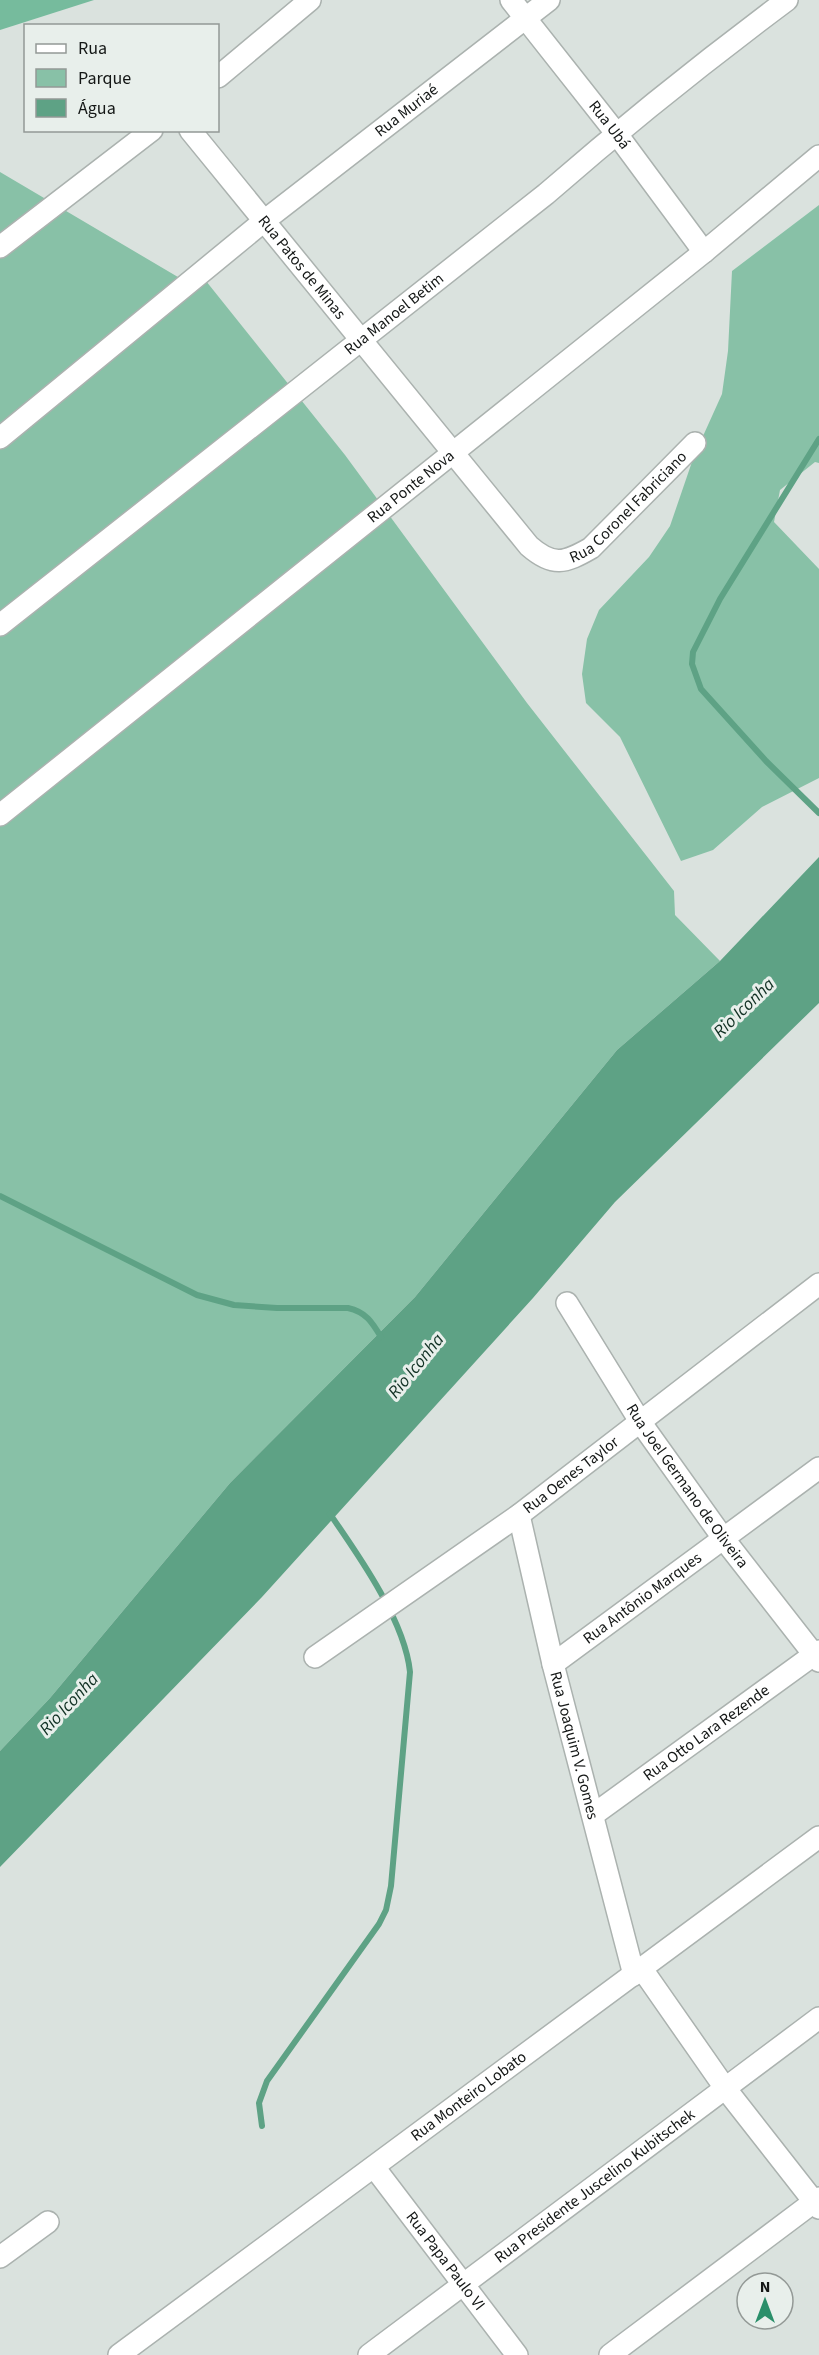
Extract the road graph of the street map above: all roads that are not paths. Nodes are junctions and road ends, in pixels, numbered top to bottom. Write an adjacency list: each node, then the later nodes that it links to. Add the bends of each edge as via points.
1 (310, 0): 6 (street)
2 (512, 0): 5 (street, Rua Ubá)
3 (549, 0): 5 (street, Rua Muriaé)
4 (787, 0): 9 (street, Rua Manoel Betim)
5 (526, 18): 9 (street, Rua Ubá); 11 (street, Rua Muriaé)
6 (219, 76)
7 (149, 132): 12 (street)
8 (192, 132): 11 (street, Rua Patos de Minas)
9 (616, 133): 13 (street, Rua Ubá); 14 (street, Rua Manoel Betim, via 546,194)
10 (819, 156): 13 (street, Rua Ponte Nova)
11 (264, 221): 14 (street, Rua Patos de Minas); 15 (street, Rua Muriaé)
12 (0, 247)
13 (705, 252): 17 (street, Rua Ponte Nova)
14 (361, 338): 17 (street, Rua Patos de Minas); 19 (street, Rua Manoel Betim)
15 (0, 438)
16 (695, 443): 18 (street, Rua Coronel Fabriciano, via 591,548)
17 (452, 453): 18 (street, Rua Patos de Minas, via 528,546); 20 (street, Rua Ponte Nova)
18 (556, 562)
19 (0, 625)
20 (0, 815)
21 (819, 1284): 23 (street, Rua Oenes Taylor)
22 (567, 1303): 23 (street, Rua Joel Germano de Oliveira)
23 (641, 1423): 25 (street, Rua Oenes Taylor); 26 (street, Rua Joel Germano de Oliveira)
24 (819, 1468): 26 (street, Rua Antônio Marques)
25 (519, 1515): 28 (street, Rua Oenes Taylor); 29 (street, Rua Joaquim V. Gomes)
26 (723, 1538): 27 (street, Rua Joel Germano de Oliveira); 29 (street, Rua Antônio Marques)
27 (817, 1655): 30 (street, Rua Otto Lara Rezende)
28 (315, 1657)
29 (552, 1664): 30 (street, Rua Joaquim V. Gomes)
30 (593, 1815): 32 (street, Rua Joaquim V. Gomes)
31 (819, 1837): 32 (street, Rua Monteiro Lobato)
32 (638, 1972): 34 (street, Rua Joaquim V. Gomes); 35 (street, Rua Monteiro Lobato)
33 (819, 2018): 34 (street, Rua Presidente Juscelino Kubitschek)
34 (725, 2088): 36 (street, Rua Joaquim V. Gomes); 39 (street, Rua Presidente Juscelino Kubitschek)
35 (374, 2167): 39 (street, Rua Papa Paulo VI); 40 (street, Rua Monteiro Lobato)
36 (817, 2203): 43 (street)
37 (48, 2222): 38 (street)
38 (0, 2257)
39 (465, 2283): 41 (street, Rua Presidente Juscelino Kubitschek); 42 (street, Rua Papa Paulo VI)
40 (119, 2355)
41 (369, 2355)
42 (517, 2355)
43 (610, 2355)

